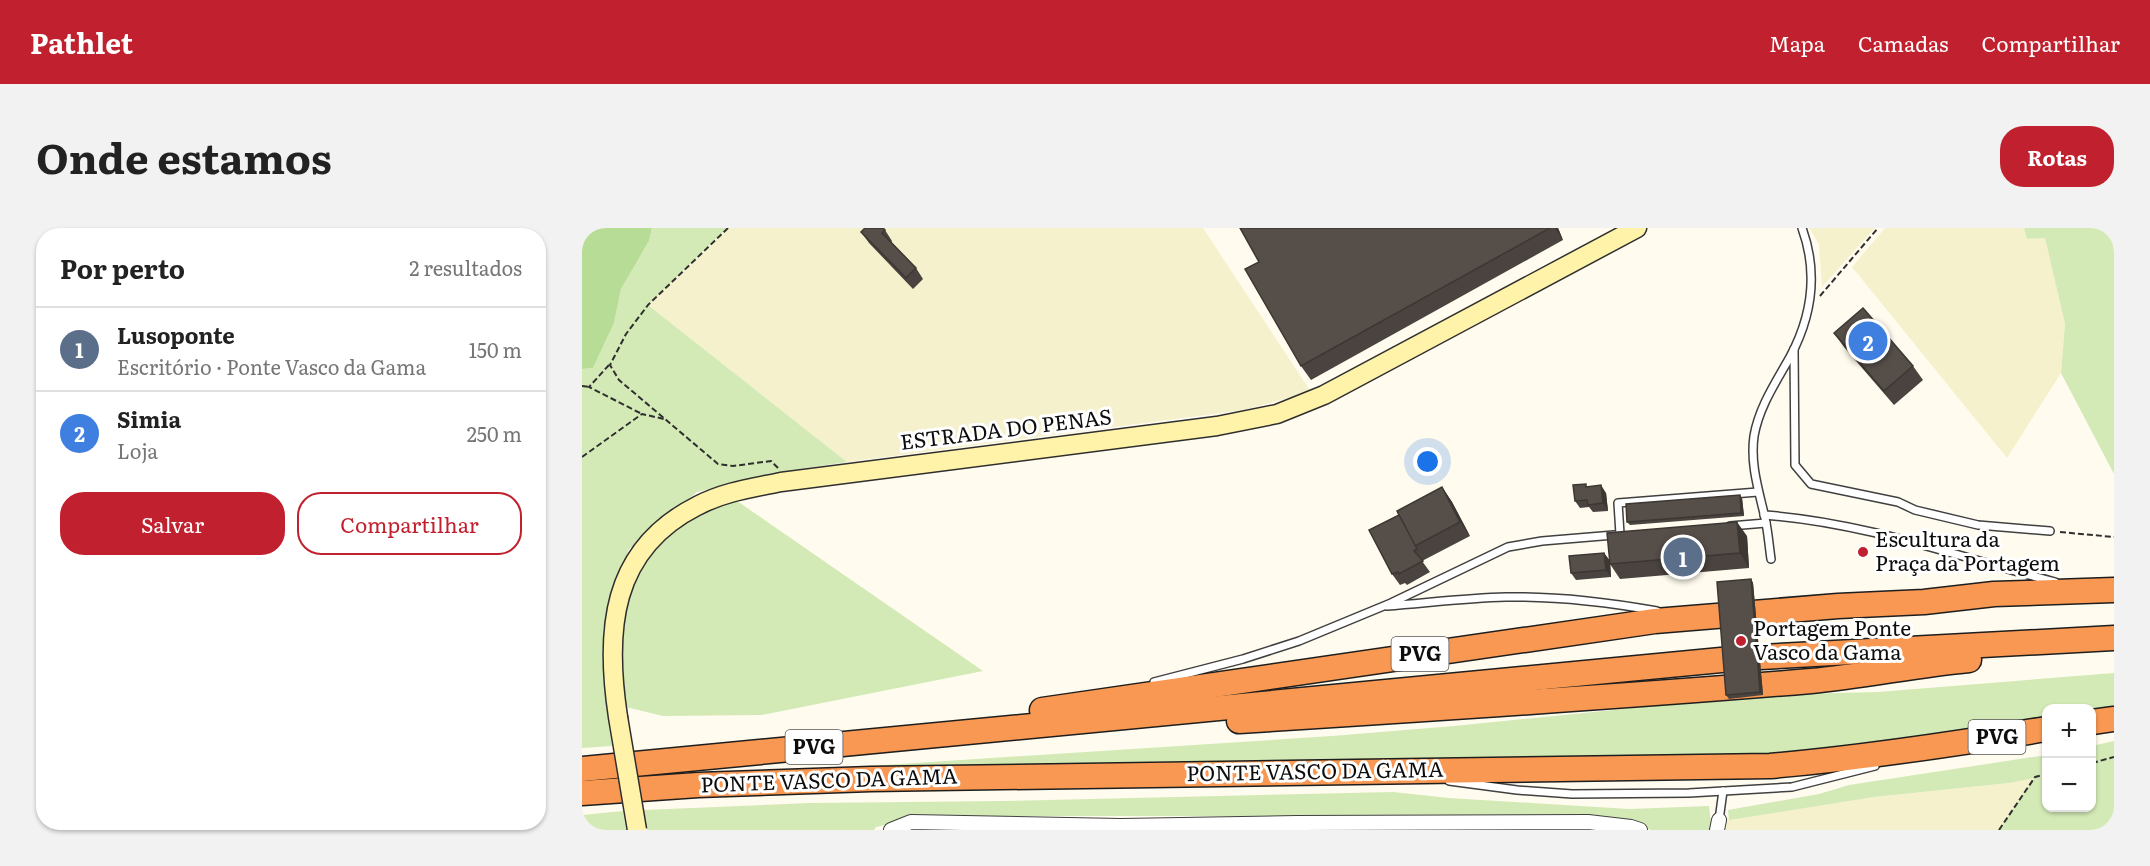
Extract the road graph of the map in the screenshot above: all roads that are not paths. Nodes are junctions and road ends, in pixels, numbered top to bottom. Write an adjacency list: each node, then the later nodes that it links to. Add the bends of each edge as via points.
1 (1637, 228): 35 (street, ESTRADA DO PENAS, bridge, via 1324,395 1277,414 1217,426 781,483 743,490 678,516 645,547 631,568 614,616 612,676)
2 (1802, 228): 3 (lane, via 1812,271 1807,312)
3 (1794, 349): 4 (lane, via 1757,423 1753,448); 8 (lane, via 1796,465 1811,484 1898,502 1978,525)
4 (1758, 492): 5 (lane); 10 (lane, via 1618,503)
5 (1764, 515): 6 (lane); 13 (lane, via 1849,526)
6 (1766, 523): 7 (lane); 11 (lane)
7 (1721, 526)
8 (2050, 531)
9 (1631, 533): 10 (lane)
10 (1620, 534): 15 (lane, via 1508,547)
11 (1771, 559)
12 (2114, 590): 13 (highway, PONTE VASCO DA GAMA / PVG)
13 (2086, 591): 17 (highway, PONTE VASCO DA GAMA / PVG, via 1994,594)
14 (1386, 593): 15 (lane)
15 (1390, 603): 16 (lane)
16 (1380, 607): 17 (lane, via 1533,597 1607,602); 20 (lane, via 1272,650)
17 (1695, 617): 22 (highway, PONTE VASCO DA GAMA / PVG, via 1600,627)
18 (2114, 638): 27 (highway, PONTE VASCO DA GAMA / PVG, via 1742,658)
19 (2114, 650): 27 (highway, PONTE VASCO DA GAMA / PVG, via 1967,660 1869,675 1661,693)
20 (1141, 686)
21 (1119, 691): 22 (lane)
22 (1040, 710): 27 (highway, PONTE VASCO DA GAMA / PVG)
23 (2114, 718): 24 (highway)
24 (2096, 721)
25 (2042, 730): 26 (highway, PONTE VASCO DA GAMA / PVG)
26 (1948, 746): 28 (lane); 31 (highway, PONTE VASCO DA GAMA / PVG, via 1770,766)
27 (731, 756): 30 (highway, PONTE VASCO DA GAMA / PVG)
28 (1896, 760)
29 (1885, 763): 32 (lane, via 1802,786)
30 (582, 769)
31 (1393, 771): 32 (lane, via 1481,786 1572,794); 33 (highway, PONTE VASCO DA GAMA / PVG, via 871,779)
32 (1723, 791): 34 (lane)
33 (582, 793)
34 (1718, 825)
35 (637, 830)
36 (891, 830): 37 (street, via 911,822 1121,826 1588,822)
37 (1640, 830)

